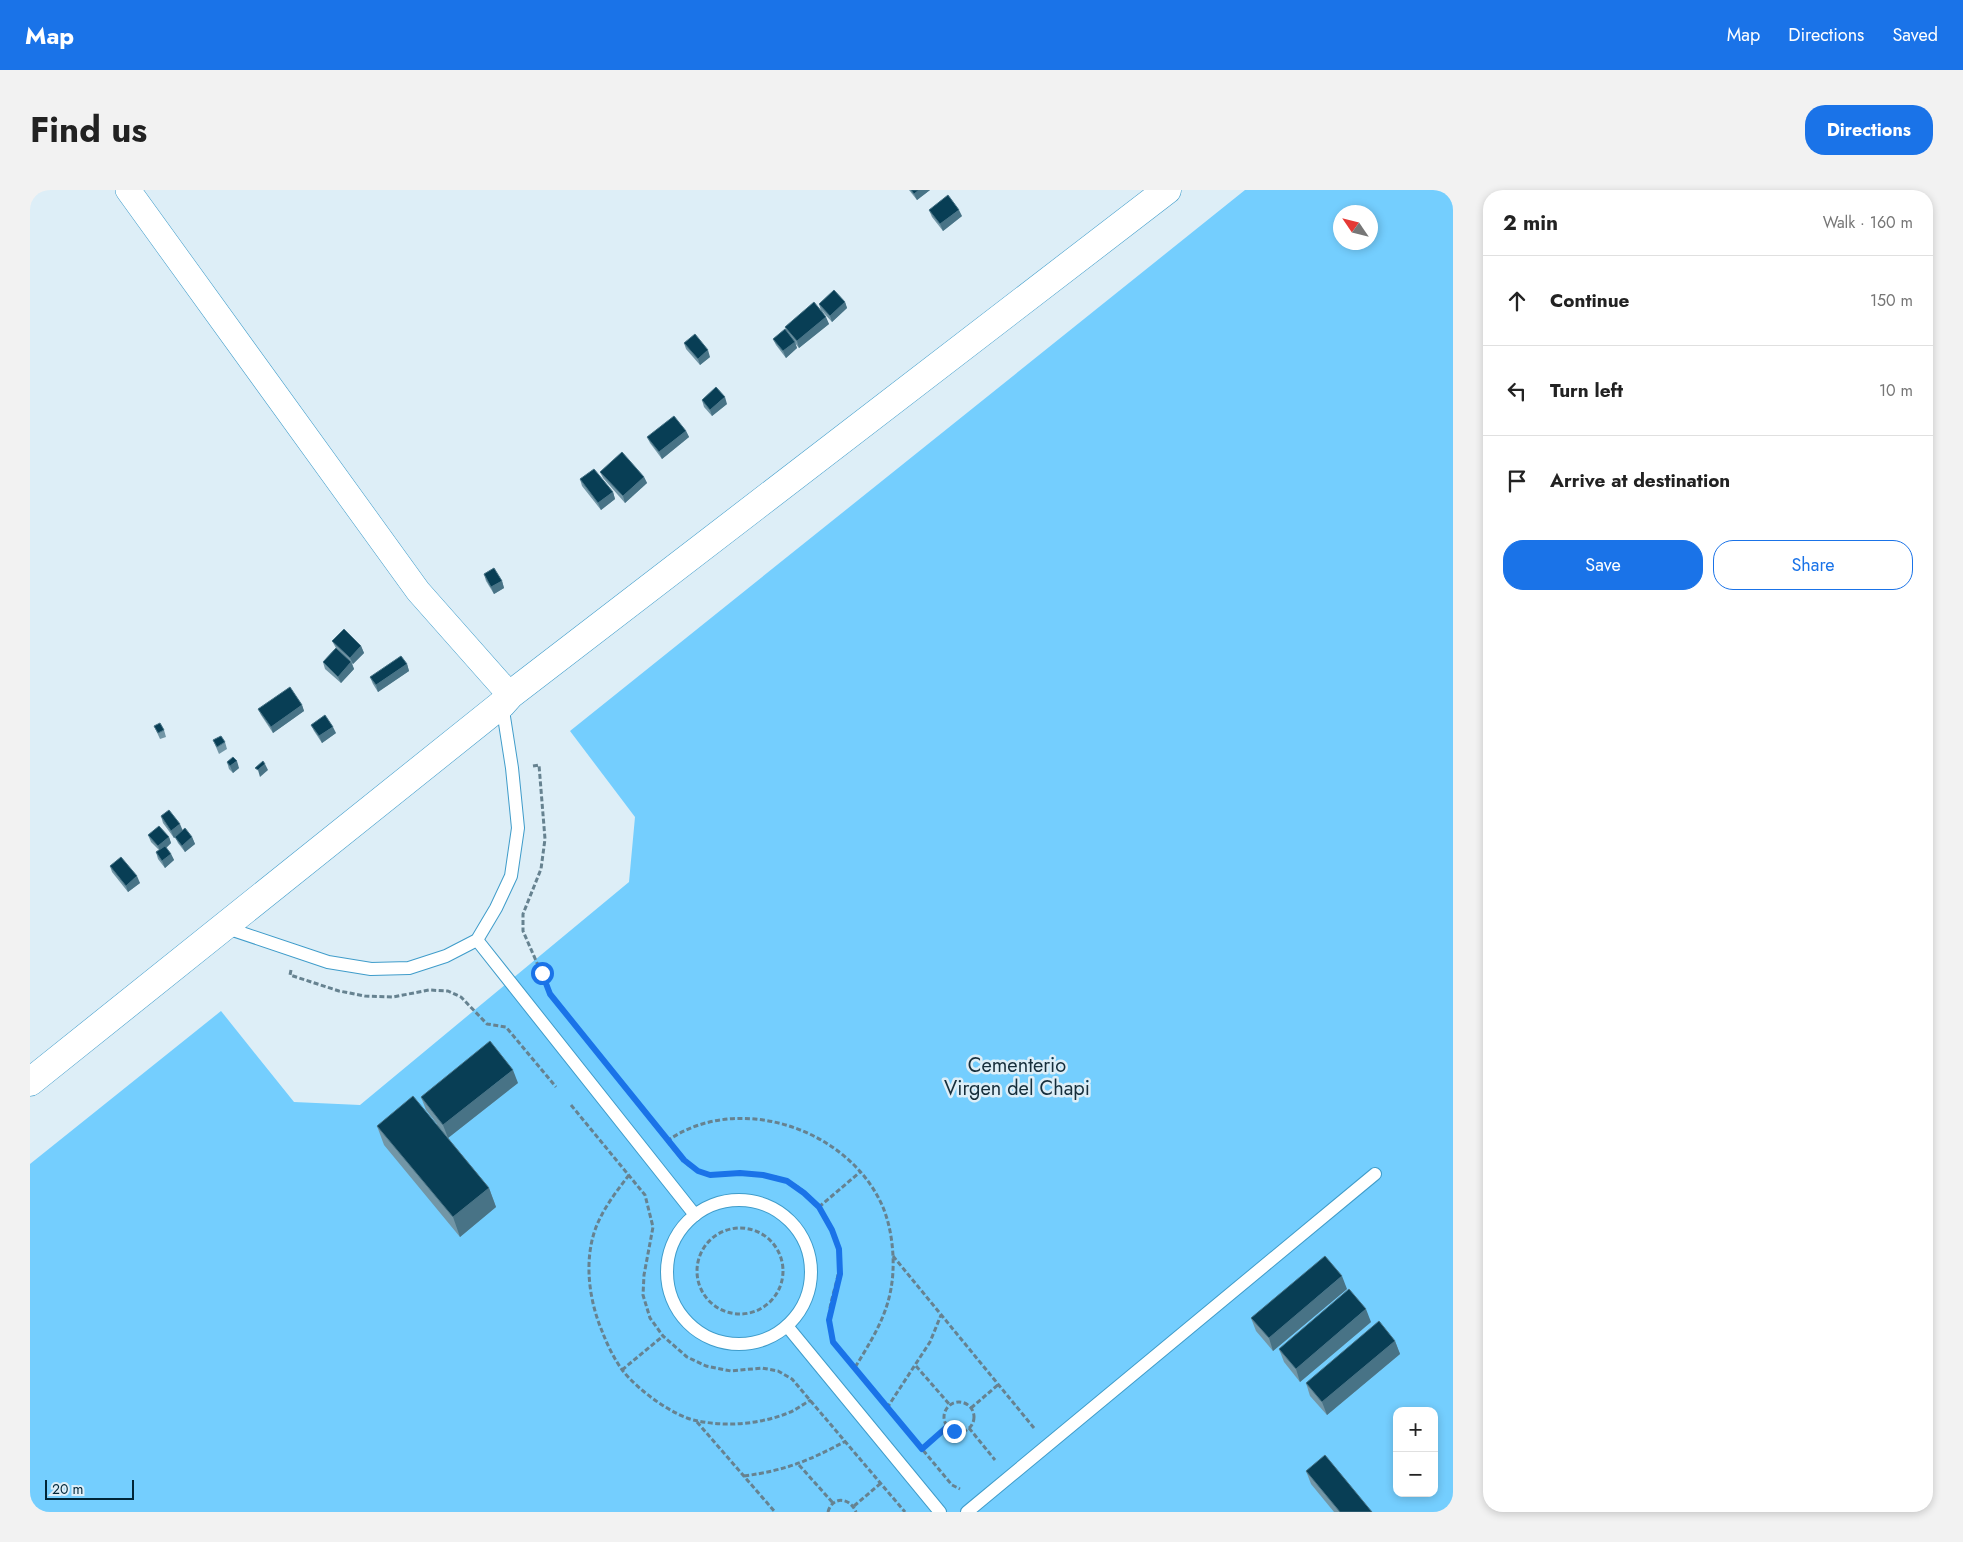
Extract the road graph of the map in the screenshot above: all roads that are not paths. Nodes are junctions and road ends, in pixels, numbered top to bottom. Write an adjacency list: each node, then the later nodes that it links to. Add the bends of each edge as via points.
1 (128, 190): 3 (street, via 418,591 467,645)
2 (1167, 190): 3 (street)
3 (506, 700): 4 (street); 5 (lane, via 518,828 511,876)
4 (224, 927): 5 (lane, via 328,962 371,969 409,968 446,956); 6 (street)
5 (477, 940): 8 (lane)
6 (30, 1082)
7 (1375, 1174): 11 (lane)
8 (695, 1215): 9 (lane, via 719,1202 745,1200 771,1207 792,1222 806,1245 812,1271 807,1297); 9 (lane, via 677,1235 668,1260 668,1286 678,1311 696,1330 720,1342 747,1344 772,1336)
9 (787, 1326): 10 (lane)
10 (940, 1512)
11 (967, 1512)

